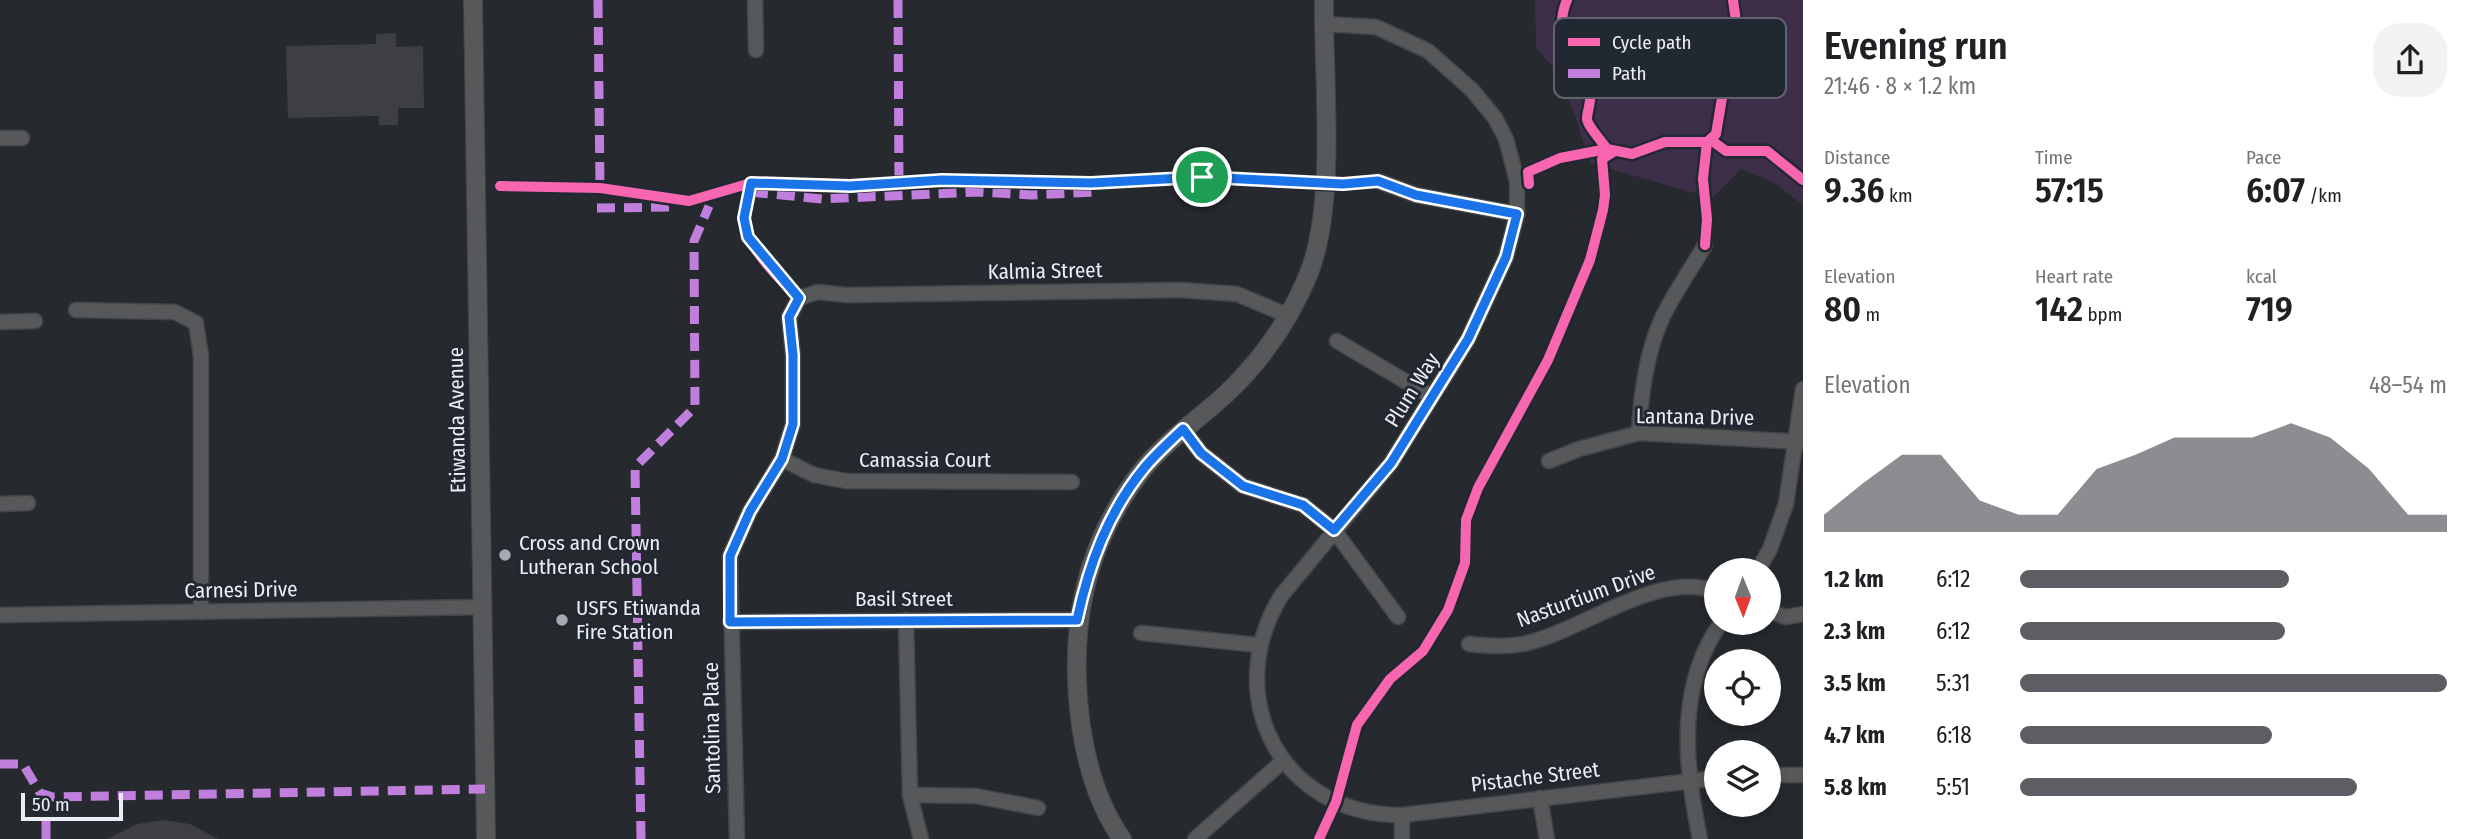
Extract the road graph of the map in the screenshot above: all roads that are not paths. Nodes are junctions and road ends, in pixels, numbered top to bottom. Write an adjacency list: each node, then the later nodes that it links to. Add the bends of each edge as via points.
1 (473, 0): 30 (street, Etiwanda Avenue)
2 (755, 0): 5 (street)
3 (1324, 0): 4 (street)
4 (1324, 24): 9 (street, Plum Way, via 1376,27 1428,51 1472,90 1506,139 1517,181); 13 (street, via 1325,183 1310,271)
5 (756, 50)
6 (0, 138): 7 (street)
7 (22, 138)
8 (1378, 181): 9 (street, via 1416,195)
9 (1517, 214): 18 (street, Plum Way, via 1498,277 1468,339)
10 (1705, 245): 20 (street, via 1663,317 1650,354)
11 (799, 298): 13 (street, Kalmia Street, via 818,292 1180,290 1237,294); 22 (street, Santolina Place, via 789,317 793,424)
12 (76, 310): 31 (street, via 175,312 196,323 201,356)
13 (1289, 316): 19 (street, via 1265,355)
14 (0, 321): 15 (street)
15 (35, 321)
16 (1337, 341): 18 (street)
17 (1803, 388): 21 (street)
18 (1432, 397): 27 (street, Plum Way, via 1391,463)
19 (1183, 429): 27 (street, via 1201,453 1243,486 1303,505); 37 (street, via 1144,468 1108,522 1088,573)
20 (1639, 433): 21 (street, Lantana Drive); 23 (street, Lantana Drive)
21 (1799, 441): 28 (street, via 1786,504)
22 (782, 459): 24 (street, Camassia Court, via 814,475 846,481); 38 (street, Santolina Place, via 750,511 730,556)
23 (1549, 461)
24 (1072, 482)
25 (28, 503): 26 (street)
26 (0, 504)
27 (1334, 530): 35 (street); 42 (street, Plum Way, via 1281,596)
28 (1765, 558)
29 (1704, 587): 41 (street, Nasturtium Drive, via 1675,587 1634,599 1572,628 1523,644)
30 (483, 607): 31 (street, Carnesi Drive); 53 (street, Etiwanda Avenue)
31 (201, 611): 33 (street, Carnesi Drive)
32 (1803, 614): 34 (street)
33 (0, 615)
34 (1782, 616)
35 (1398, 617)
36 (906, 620): 37 (street, Basil Street); 38 (street, Basil Street); 48 (street)
37 (1077, 620): 56 (street, via 1076,687 1087,765 1108,820)
38 (730, 622): 54 (street, Santolina Place)
39 (1141, 633): 42 (street)
40 (1714, 635): 46 (street, via 1702,655 1690,694)
41 (1469, 644)
42 (1259, 645): 43 (street, Plum Way, via 1256,677 1260,708 1268,736)
43 (1283, 761): 51 (street, Plum Way, via 1322,795); 57 (street)
44 (1781, 775): 45 (street)
45 (1803, 775)
46 (1692, 779): 47 (street, Pistache Street); 49 (street, Pistache Street); 60 (street)
47 (1704, 779)
48 (909, 795): 50 (street, via 976,796); 55 (street)
49 (1540, 798): 52 (street, Pistache Street); 59 (street)
50 (1038, 808)
51 (1358, 812): 52 (street, Pistache Street)
52 (1402, 815): 58 (street)
53 (486, 839)
54 (737, 839)
55 (921, 839)
56 (1122, 839)
57 (1195, 839)
58 (1402, 839)
59 (1547, 839)
60 (1700, 839)

